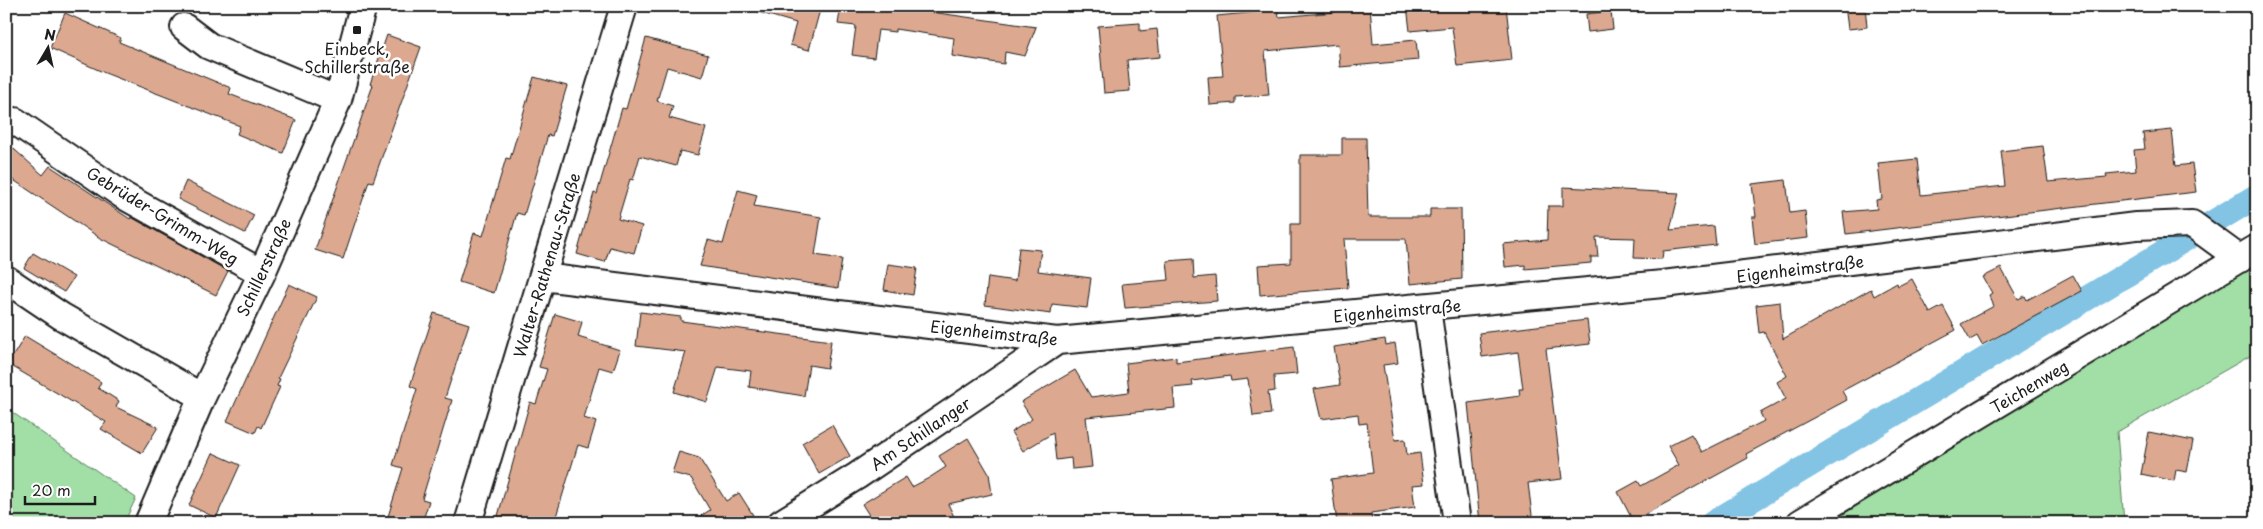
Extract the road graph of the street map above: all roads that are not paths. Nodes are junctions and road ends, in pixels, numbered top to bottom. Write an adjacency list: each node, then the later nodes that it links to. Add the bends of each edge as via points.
1 (363, 6): 4 (street, Schillerstraße)
2 (624, 6): 8 (street, Walter-Rathenau-Straße)
3 (184, 27): 4 (street, via 209,46)
4 (338, 100): 7 (street, Schillerstraße)
5 (15, 121): 7 (street, Gebrüder-Grimm-Weg, via 124,196)
6 (2245, 255): 10 (street, Eigenheimstraße, via 2192,224 2136,226 1673,283); 17 (street, Teichenweg)
7 (262, 273): 12 (street, Schillerstraße)
8 (543, 277): 11 (street, Eigenheimstraße); 14 (street, Walter-Rathenau-Straße)
9 (6, 279): 12 (street, via 61,316)
10 (1427, 308): 11 (street, Eigenheimstraße); 16 (street)
11 (1057, 341): 15 (street, Am Schillanger, via 857,476)
12 (202, 397): 13 (street, Schillerstraße)
13 (148, 523)
14 (468, 523)
15 (781, 523)
16 (1457, 523)
17 (1800, 523)

